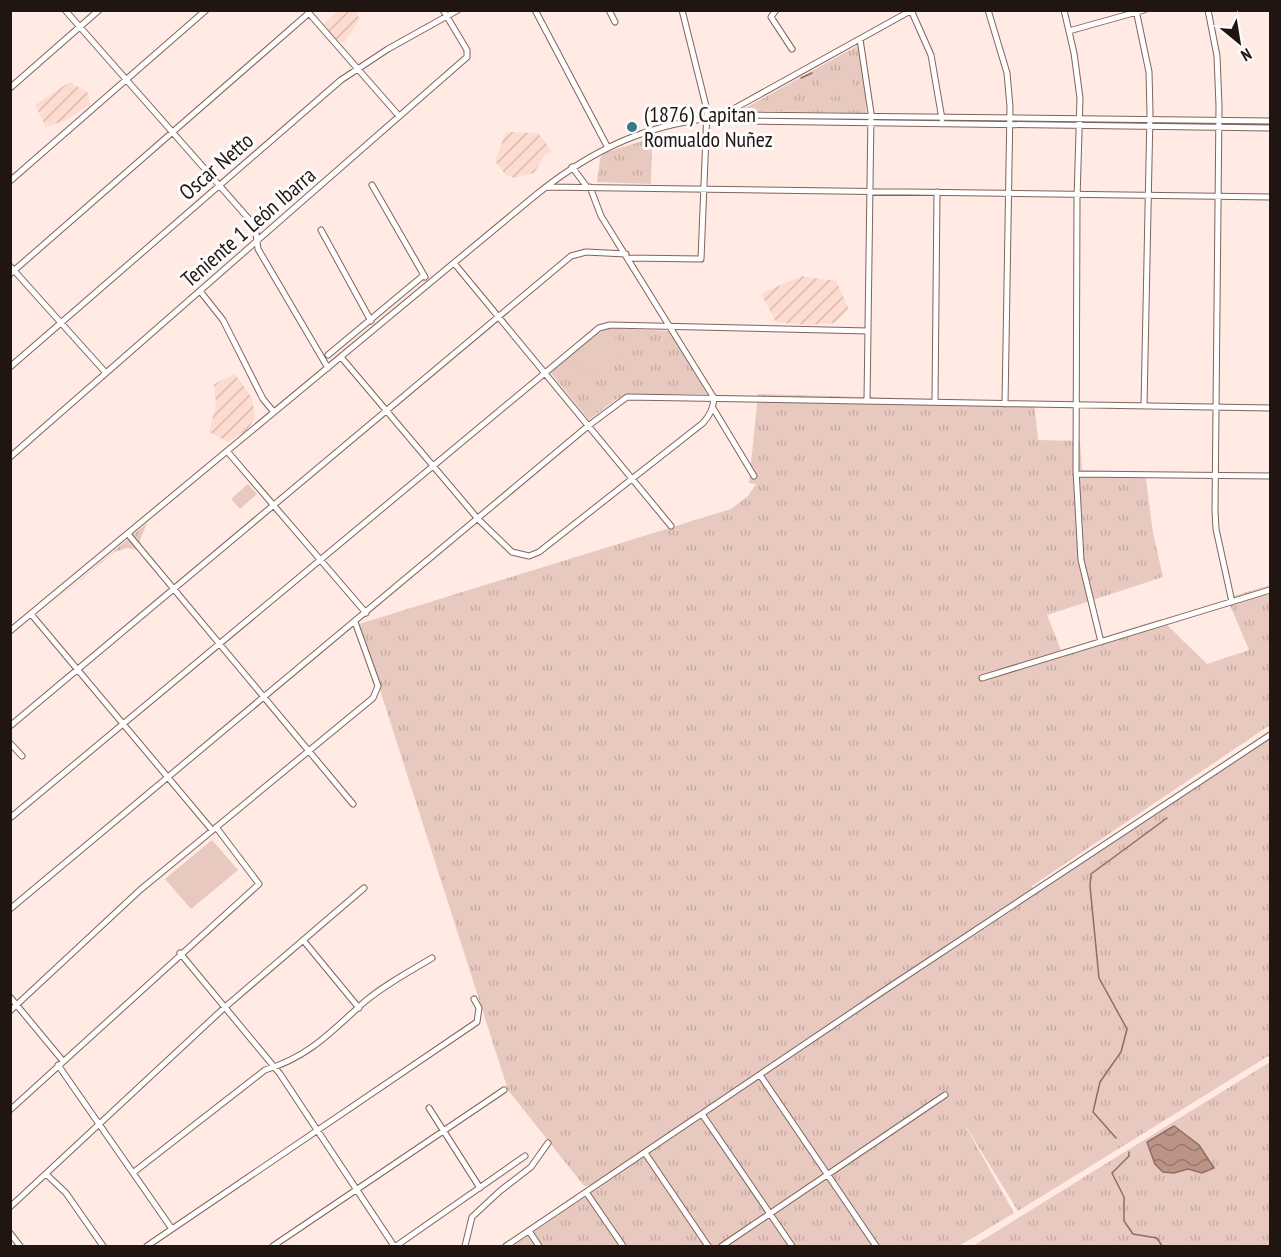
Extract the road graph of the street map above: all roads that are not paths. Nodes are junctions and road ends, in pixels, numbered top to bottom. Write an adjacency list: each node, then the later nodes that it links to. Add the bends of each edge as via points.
1 (65, 10): 18 (street)
2 (99, 10): 18 (street)
3 (206, 10): 23 (street)
4 (458, 10): 16 (street, Oscar Netto)
5 (535, 10): 37 (street)
6 (609, 10): 17 (street)
7 (682, 10): 27 (street, via 704,94)
8 (776, 10): 21 (street, via 771,16)
9 (988, 10): 30 (street, via 1007,72)
10 (1064, 10): 19 (street)
11 (1144, 10): 14 (street)
12 (1208, 10): 34 (street, via 1217,56)
13 (912, 11): 20 (street); 29 (street, via 931,55)
14 (1136, 11): 19 (street); 33 (street, via 1149,72)
15 (308, 12): 22 (street); 36 (street)
16 (444, 14): 22 (street, Oscar Netto); 25 (street, Teniente 1 León Ibarra, via 468,55)
17 (615, 22)
18 (80, 27): 23 (street); 24 (street)
19 (1069, 31): 32 (street, via 1078,76)
20 (860, 39): 26 (street); 28 (street)
21 (792, 50)
22 (356, 69): 25 (street); 40 (street, Oscar Netto)
23 (126, 80): 36 (street); 39 (street)
24 (10, 88)
25 (399, 116): 53 (street, Teniente 1 León Ibarra)
26 (719, 117): 27 (street); 28 (street)
27 (706, 118): 37 (street); 44 (street)
28 (870, 120): 29 (street); 45 (street)
29 (942, 120): 30 (street)
30 (1010, 121): 32 (street); 47 (street)
31 (1270, 121): 34 (street)
32 (1080, 122): 33 (street); 48 (street)
33 (1150, 123): 34 (street); 49 (street)
34 (1219, 124): 35 (street); 50 (street)
35 (1270, 128)
36 (172, 132): 40 (street); 56 (street)
37 (607, 146): 38 (street)
38 (572, 167): 42 (street); 43 (street)
39 (10, 181)
40 (219, 185): 53 (street, via 255,226); 62 (street, Oscar Netto)
41 (372, 185): 57 (street)
42 (544, 187): 43 (street); 55 (street)
43 (589, 187): 44 (street); 54 (street)
44 (703, 188): 45 (street); 54 (street, via 701,259)
45 (870, 191): 46 (street); 65 (street)
46 (937, 192): 47 (street); 74 (street)
47 (1008, 193): 48 (street); 75 (street)
48 (1077, 194): 49 (street); 76 (street)
49 (1149, 195): 50 (street); 77 (street)
50 (1218, 196): 51 (street); 79 (street)
51 (1270, 197)
52 (321, 230): 61 (street)
53 (258, 240): 59 (street, Teniente 1 León Ibarra); 66 (street, via 258,249)
54 (627, 256): 60 (street, via 586,252 572,256); 63 (street)
55 (454, 262): 58 (street); 60 (street)
56 (12, 270): 62 (street)
57 (424, 275): 58 (street); 61 (street)
58 (429, 283): 64 (street)
59 (200, 291): 71 (street, Teniente 1 León Ibarra); 82 (street, via 223,320)
60 (499, 317): 70 (street); 81 (street)
61 (371, 321): 64 (street); 66 (street)
62 (60, 323): 68 (street, Oscar Netto); 71 (street)
63 (670, 326): 65 (street); 70 (street, via 599,328); 72 (street)
64 (375, 328): 67 (street)
65 (868, 331): 73 (street)
66 (325, 357): 69 (street)
67 (341, 357): 69 (street); 81 (street)
68 (10, 367)
69 (328, 368): 82 (street)
70 (544, 372): 83 (street); 86 (street)
71 (106, 373): 85 (street, Teniente 1 León Ibarra)
72 (714, 398): 73 (street); 78 (street); 83 (street, via 627,397)
73 (867, 401): 74 (street)
74 (935, 402): 75 (street)
75 (1005, 404): 76 (street)
76 (1076, 405): 77 (street); 87 (street)
77 (1144, 406): 79 (street)
78 (712, 408): 88 (street); 91 (street, via 703,423)
79 (1214, 408): 80 (street); 89 (street)
80 (1270, 408)
81 (387, 410): 86 (street); 92 (street)
82 (273, 411): 84 (street)
83 (588, 426): 91 (street); 93 (street)
84 (227, 451): 92 (street); 95 (street)
85 (10, 457)
86 (434, 465): 93 (street); 96 (street)
87 (1076, 474): 89 (street); 104 (street, via 1081,560)
88 (754, 476)
89 (1215, 476): 90 (street); 99 (street, via 1216,529)
90 (1270, 476)
91 (633, 480): 93 (street, via 529,556 512,552); 94 (street)
92 (274, 506): 96 (street); 97 (street)
93 (478, 519): 100 (street)
94 (671, 526)
95 (128, 534): 97 (street); 101 (street)
96 (320, 560): 100 (street); 105 (street)
97 (174, 590): 105 (street); 106 (street)
98 (1270, 590): 99 (street)
99 (1232, 602): 104 (street)
100 (366, 613): 102 (street)
101 (31, 614): 103 (street); 106 (street)
102 (355, 622): 108 (street); 113 (street, via 377,692)
103 (10, 631)
104 (1101, 642): 107 (street)
105 (219, 644): 108 (street); 109 (street)
106 (78, 670): 109 (street); 110 (street)
107 (982, 678)
108 (264, 698): 113 (street); 115 (street)
109 (123, 724): 115 (street); 117 (street)
110 (10, 726)
111 (1270, 735): 132 (street)
112 (10, 742): 114 (street)
113 (308, 751): 116 (street); 118 (street)
114 (22, 756)
115 (168, 777): 118 (street); 120 (street)
116 (353, 804)
117 (10, 818)
118 (214, 829): 122 (street, via 259,884); 126 (street, via 140,890)
119 (364, 888): 121 (street)
120 (10, 909)
121 (303, 940): 127 (street); 128 (street)
122 (180, 953): 127 (street); 130 (street)
123 (432, 958): 128 (street)
124 (10, 997): 126 (street)
125 (474, 999): 139 (street, via 477,1022)
126 (17, 1005): 129 (street); 130 (street)
127 (225, 1006): 131 (street); 138 (street)
128 (359, 1008): 131 (street, via 321,1042)
129 (10, 1011)
130 (60, 1063): 136 (street); 138 (street)
131 (276, 1068): 139 (street); 144 (street, via 265,1070)
132 (760, 1075): 137 (street); 146 (street)
133 (504, 1090): 140 (street)
134 (945, 1095): 146 (street)
135 (429, 1108): 140 (street)
136 (10, 1110)
137 (702, 1114): 142 (street); 151 (street)
138 (100, 1124): 144 (street); 145 (street)
139 (318, 1131): 148 (street); 152 (street)
140 (442, 1131): 147 (street); 148 (street)
141 (548, 1143): 160 (street, via 531,1167 472,1217)
142 (645, 1153): 149 (street); 164 (street)
143 (525, 1156): 147 (street)
144 (134, 1172): 152 (street)
145 (46, 1174): 150 (street); 156 (street, via 66,1193)
146 (828, 1175): 151 (street); 167 (street)
147 (480, 1188): 159 (street)
148 (357, 1190): 158 (street); 159 (street)
149 (586, 1192): 153 (street); 163 (street)
150 (10, 1207)
151 (770, 1214): 165 (street); 166 (street)
152 (172, 1229): 157 (street)
153 (529, 1231): 161 (street); 162 (street)
154 (10, 1233): 155 (street)
155 (20, 1246)
156 (103, 1246)
157 (147, 1246)
158 (273, 1246)
159 (395, 1246)
160 (465, 1246)
161 (506, 1246)
162 (539, 1246)
163 (623, 1246)
164 (708, 1246)
165 (722, 1246)
166 (792, 1246)
167 (876, 1246)

